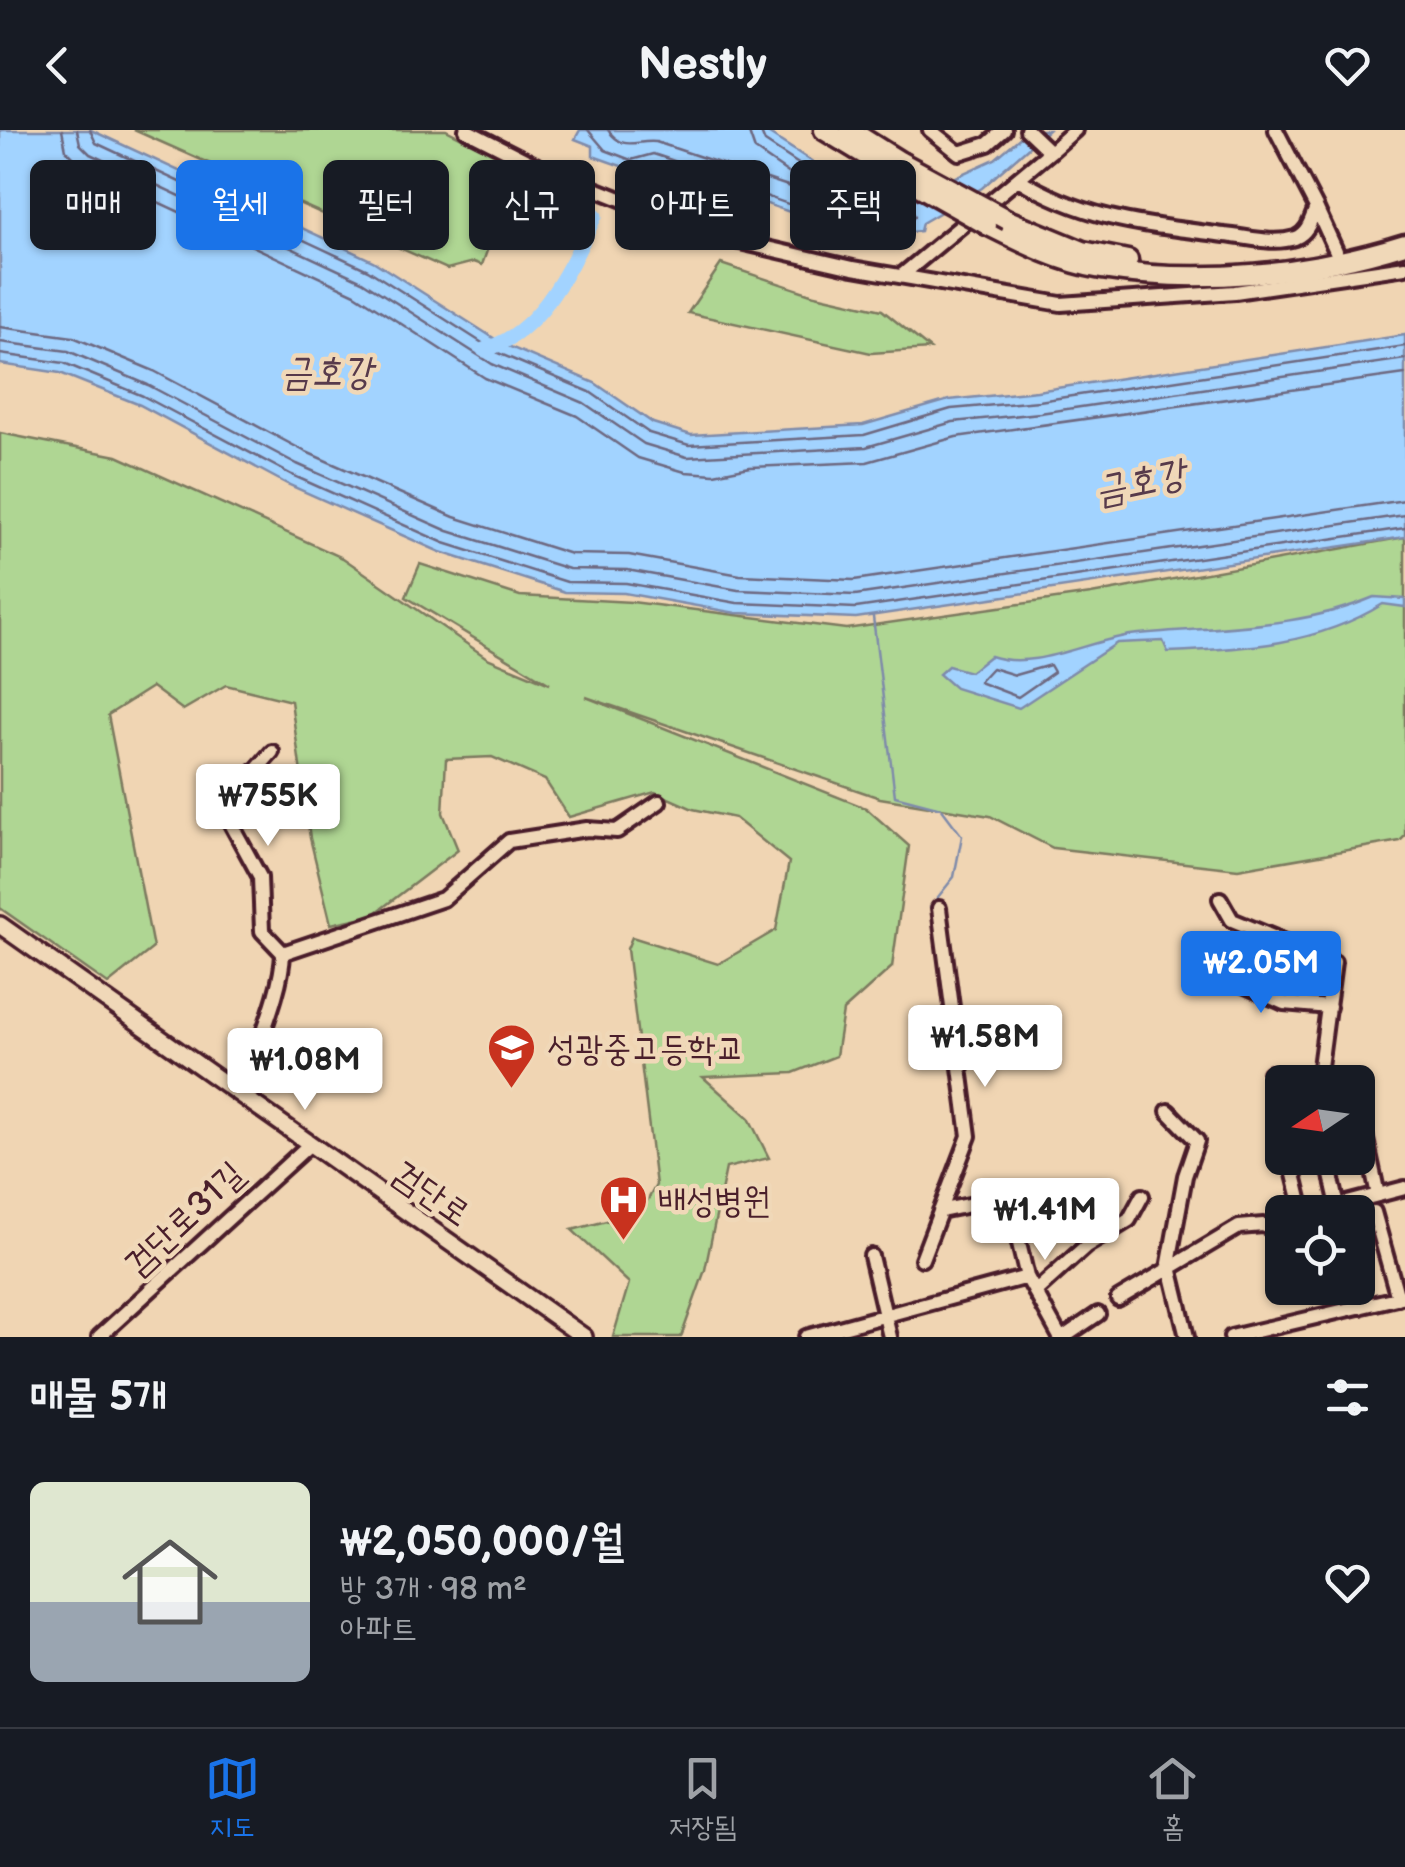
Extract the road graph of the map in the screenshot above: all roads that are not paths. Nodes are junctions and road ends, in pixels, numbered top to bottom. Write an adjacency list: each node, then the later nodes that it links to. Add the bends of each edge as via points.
1 (466, 130): 20 (street, via 537,166 714,236)
2 (824, 130): 10 (highway)
3 (850, 130): 11 (highway)
4 (930, 130): 5 (street, via 959,153 988,144)
5 (1004, 130)
6 (1027, 130): 9 (street)
7 (1075, 130): 9 (street)
8 (1276, 130): 15 (street)
9 (1050, 152): 13 (street)
10 (884, 160)
11 (889, 160)
12 (916, 176): 18 (highway, bridge, via 1096,254 1178,266)
13 (1018, 178): 15 (street, via 1059,204 1137,226 1272,241 1298,237); 20 (street)
14 (916, 179): 17 (highway, bridge, via 986,225 1098,268 1216,276 1307,266)
15 (1316, 208): 18 (street)
16 (1405, 236): 18 (highway)
17 (1405, 244)
18 (1336, 251)
19 (1405, 267): 20 (street, via 1235,292 1061,304)
20 (901, 276)
21 (272, 752): 26 (street, via 243,785 228,820 260,877 262,931)
22 (659, 802): 26 (street, via 616,831 508,841 442,899)
23 (1220, 898): 28 (street, via 1232,920 1334,962)
24 (939, 908): 38 (street, via 969,1136)
25 (0, 925): 30 (main road, 검단로)
26 (283, 953): 30 (street, via 283,974)
27 (1208, 969): 28 (street, via 1284,1003)
28 (1328, 1007): 29 (street)
29 (1320, 1065)
30 (242, 1096): 32 (main road, 검단로)
31 (1168, 1112): 43 (street, via 1197,1141)
32 (310, 1144): 52 (street, 검단로31길); 53 (main road, 검단로)
33 (1374, 1175): 35 (street)
34 (1405, 1188): 35 (street)
35 (1378, 1195): 37 (street)
36 (1142, 1196): 45 (street, via 1130,1220 1086,1246)
37 (1375, 1196)
38 (940, 1211): 42 (street); 44 (street, via 1008,1197)
39 (1375, 1215): 46 (street)
40 (1265, 1226): 43 (street, via 1239,1226)
41 (871, 1256): 50 (street)
42 (922, 1259)
43 (1171, 1270): 47 (street); 57 (street)
44 (1027, 1277): 45 (street); 50 (street)
45 (1035, 1292): 56 (street)
46 (1401, 1297): 48 (street)
47 (1118, 1300)
48 (1361, 1307): 51 (street)
49 (1098, 1314): 56 (street)
50 (885, 1316): 54 (street); 55 (street)
51 (1268, 1333): 58 (street)
52 (100, 1337)
53 (584, 1337)
54 (806, 1337)
55 (890, 1337)
56 (1062, 1337)
57 (1186, 1337)
58 (1231, 1337)

